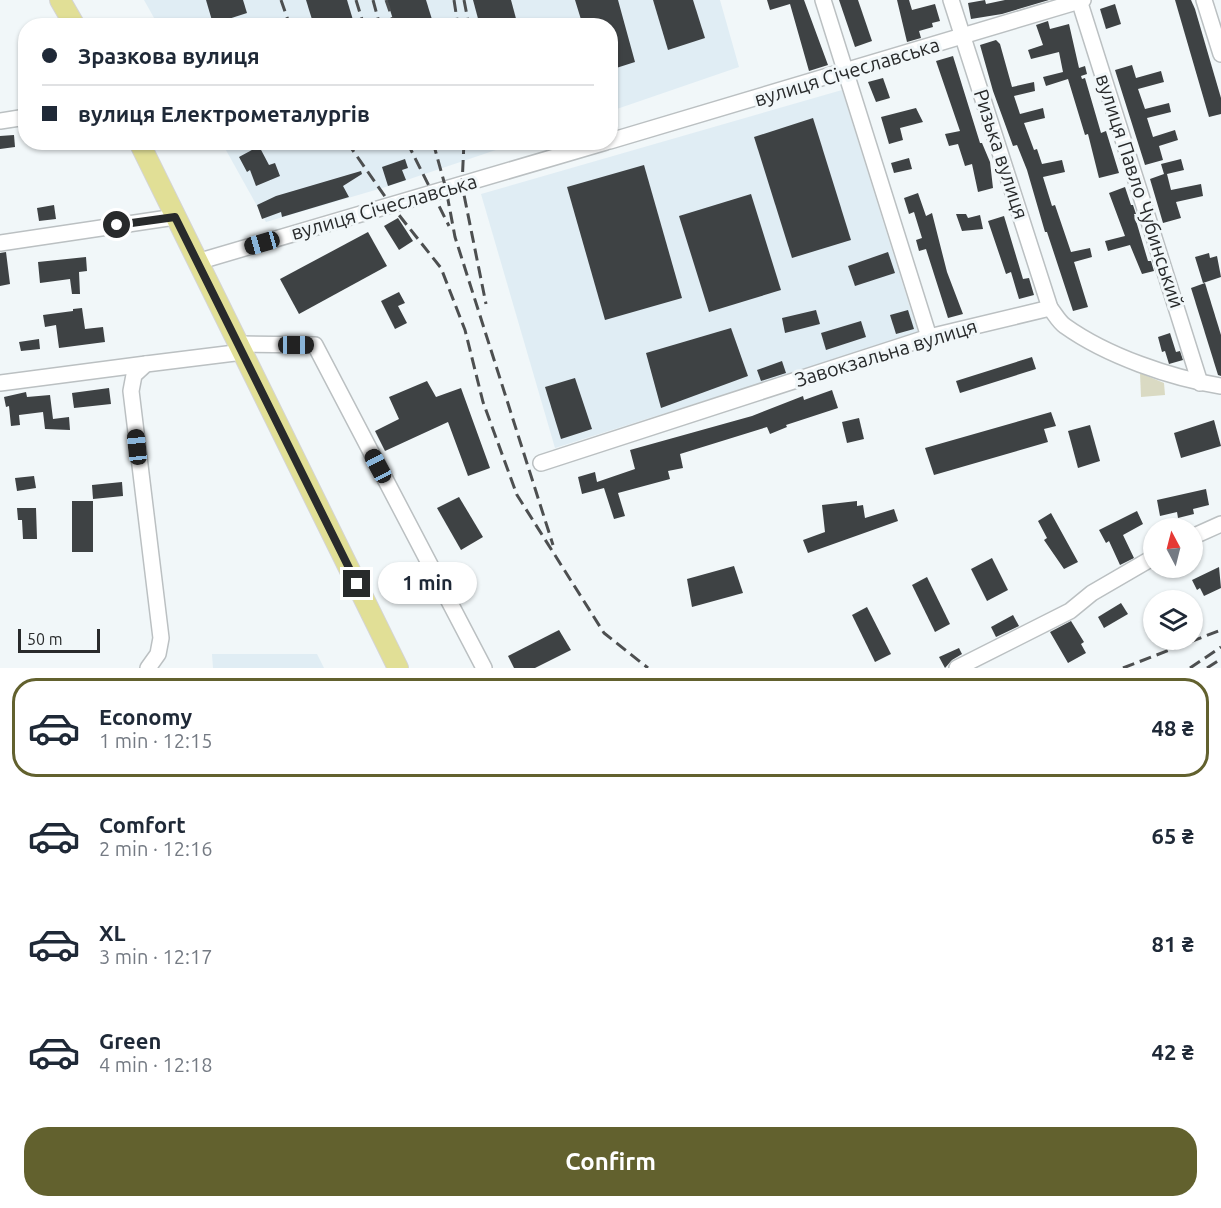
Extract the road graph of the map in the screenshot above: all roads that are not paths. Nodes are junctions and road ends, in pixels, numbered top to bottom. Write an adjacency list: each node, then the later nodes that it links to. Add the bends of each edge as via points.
1 (60, 0): 6 (main road)
2 (823, 0): 9 (street)
3 (951, 0): 7 (street, Ризька вулиця)
4 (1081, 0): 7 (street, вулиця Січеславська); 23 (street, вулиця Павло Чубинський)
5 (1204, 0): 8 (street)
6 (70, 18)
7 (963, 37): 9 (street, вулиця Січеславська); 18 (street, Ризька вулиця)
8 (1221, 54)
9 (845, 72): 12 (street, вулиця Січеславська); 19 (street)
10 (18, 118): 11 (street)
11 (0, 120)
12 (618, 139)
13 (143, 150): 15 (main road)
14 (579, 150): 17 (street, вулиця Січеславська)
15 (175, 217): 16 (street); 17 (main road)
16 (0, 243)
17 (197, 262): 20 (main road)
18 (1050, 308): 19 (street, Завокзальна вулиця); 23 (street, via 1063,325 1122,356 1170,376)
19 (929, 337): 25 (street, Завокзальна вулиця)
20 (240, 348): 21 (street); 30 (main road); 31 (street, via 315,345)
21 (146, 364): 22 (street); 29 (street, via 134,375 131,391 161,638 158,654)
22 (0, 383)
23 (1200, 383): 24 (street)
24 (1221, 386)
25 (541, 463)
26 (1221, 524): 27 (street)
27 (1203, 532)
28 (1143, 563): 32 (street, via 1070,610)
29 (148, 668)
30 (398, 668)
31 (484, 668)
32 (957, 668)

